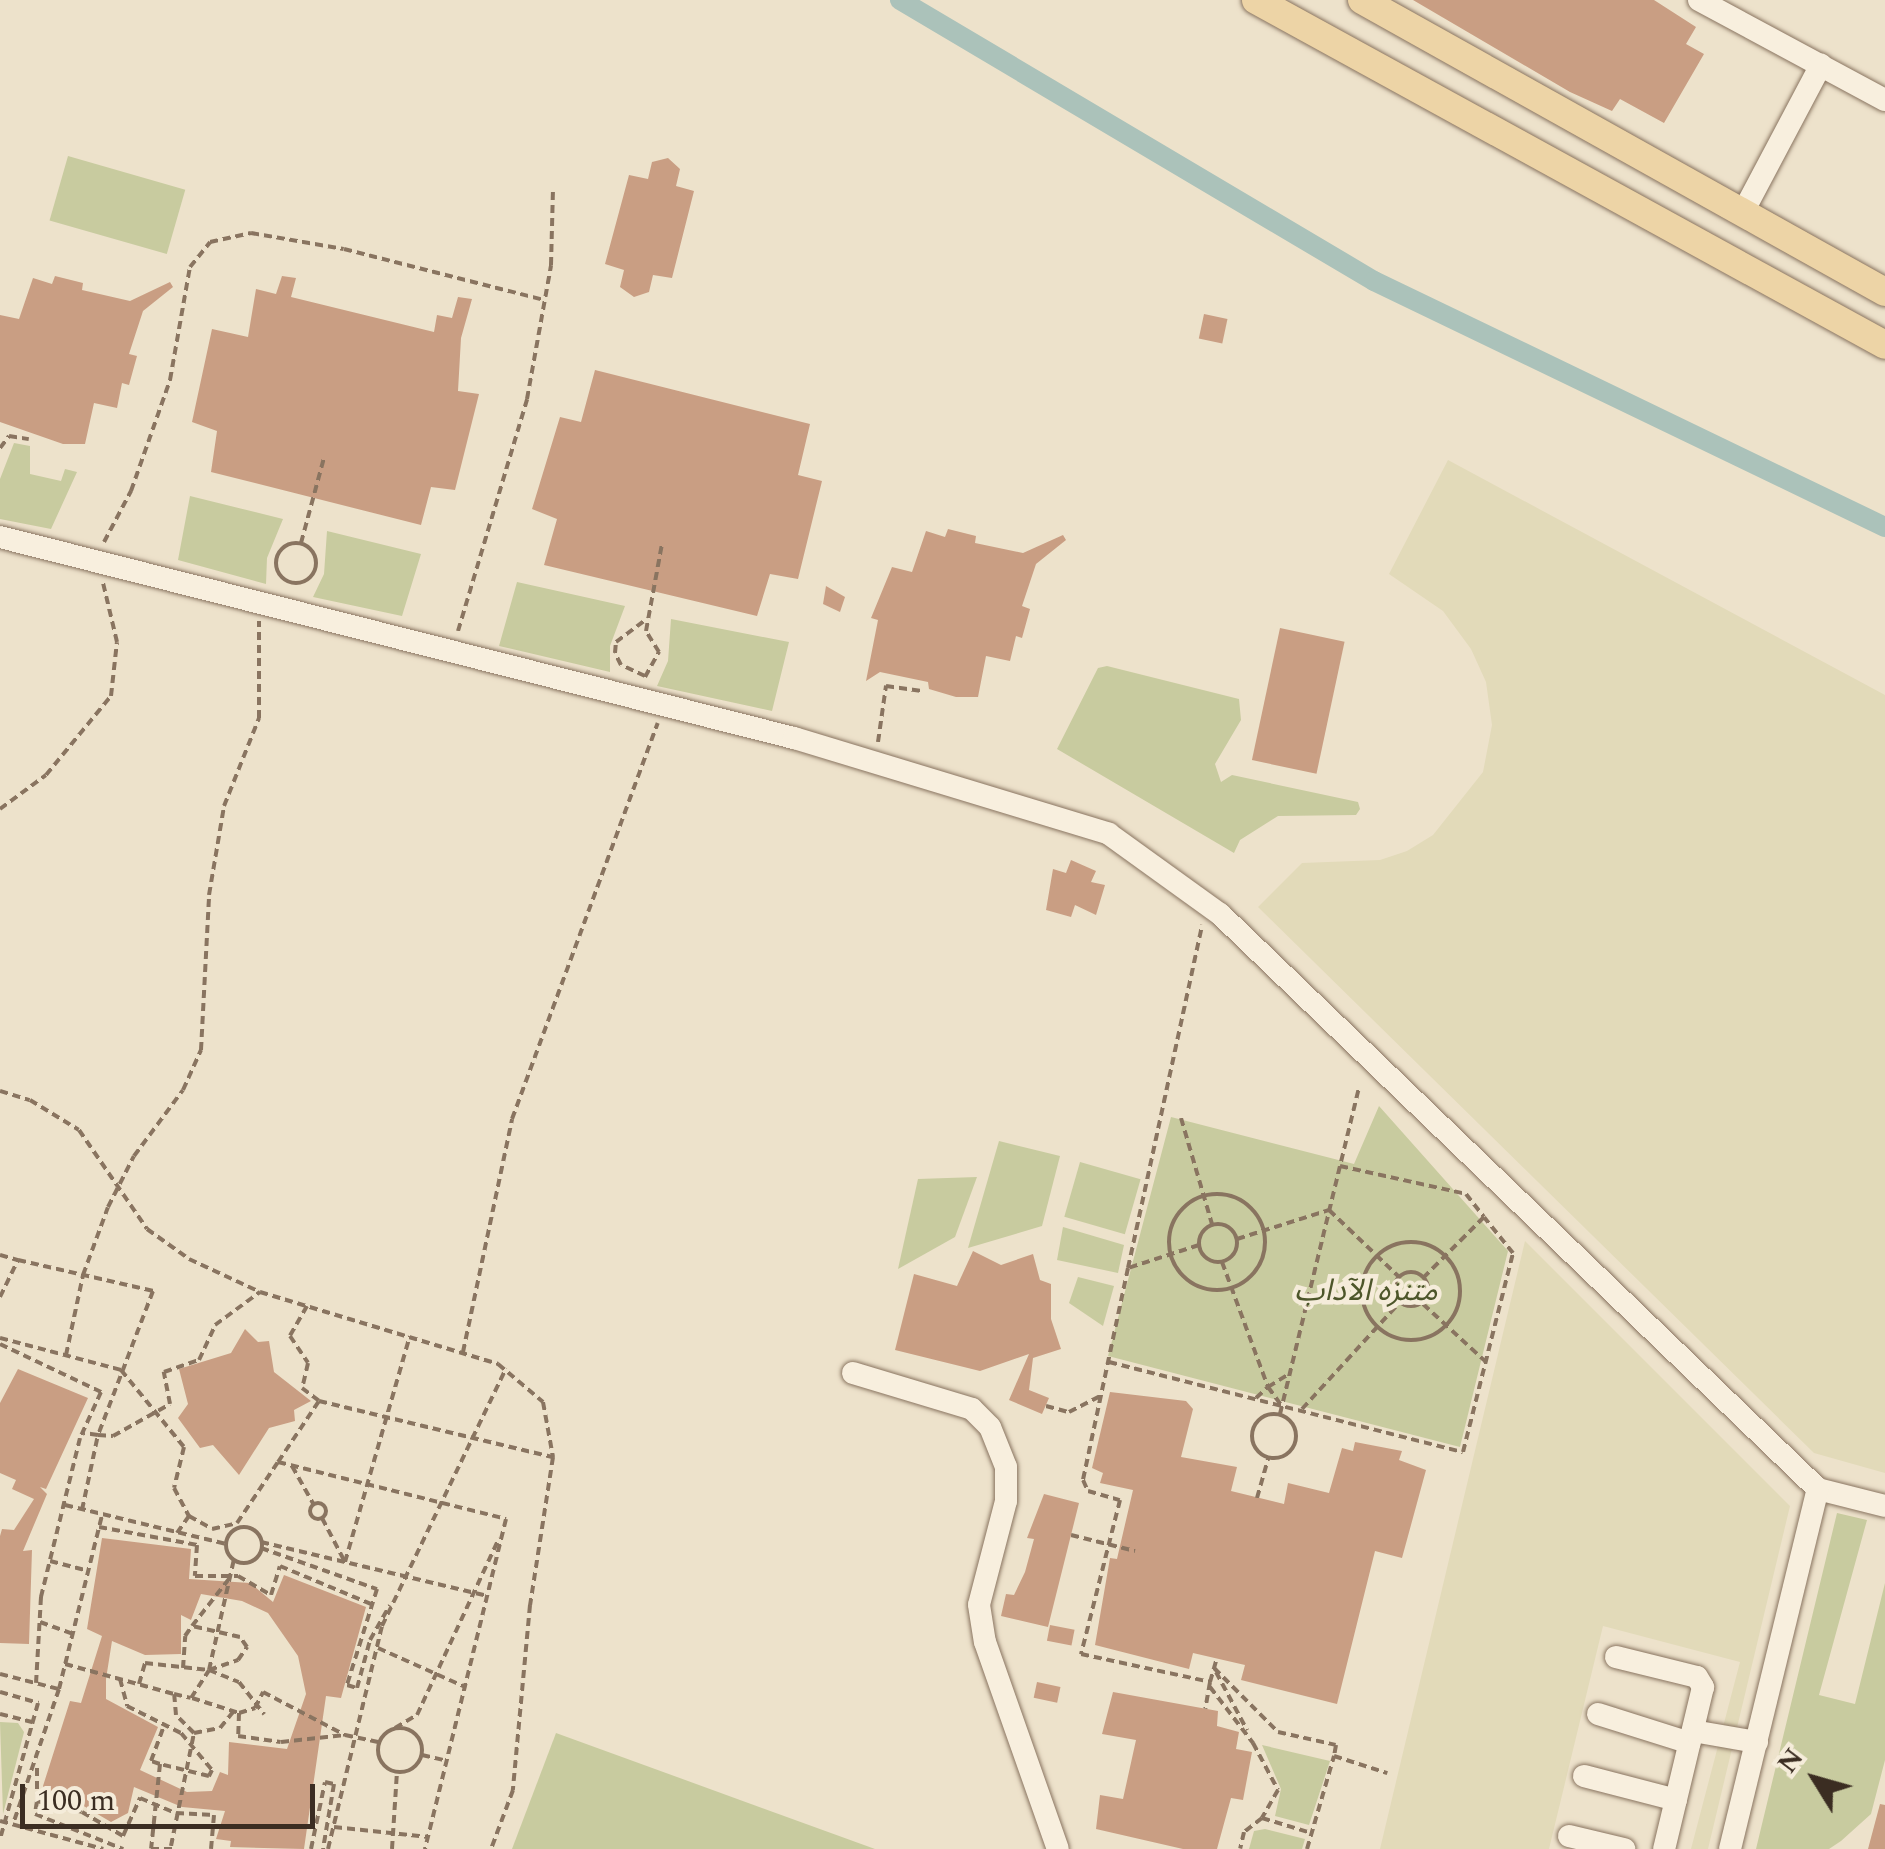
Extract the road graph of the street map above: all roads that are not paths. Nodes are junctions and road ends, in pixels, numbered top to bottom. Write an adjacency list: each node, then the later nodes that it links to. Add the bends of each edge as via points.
1 (1256, 0): 5 (main road)
2 (1700, 0): 6 (street)
3 (1377, 5): 4 (main road); 5 (main road, via 1367,40 1352,47)
4 (1421, 35): 7 (main road, via 1397,55); 9 (main road)
5 (1336, 44): 7 (main road)
6 (1821, 65): 8 (street); 9 (street)
7 (1399, 79): 11 (main road)
8 (1885, 100)
9 (1742, 214): 10 (main road)
10 (1885, 292)
11 (1885, 344)
12 (0, 536): 14 (street, via 664,704 1040,808 1109,834 1220,914)
13 (853, 1373): 23 (street, via 972,1410 990,1427 1006,1466 1006,1501 979,1605 985,1642)
14 (1818, 1490): 15 (street); 19 (street)
15 (1885, 1506)
16 (1616, 1657): 18 (street, via 1700,1680)
17 (1598, 1714): 18 (street)
18 (1691, 1737): 19 (street); 21 (street)
19 (1756, 1742): 26 (street)
20 (1584, 1776): 21 (street)
21 (1676, 1800): 25 (street)
22 (1569, 1836): 24 (street)
23 (1058, 1849)
24 (1624, 1849)
25 (1664, 1849)
26 (1730, 1849)

